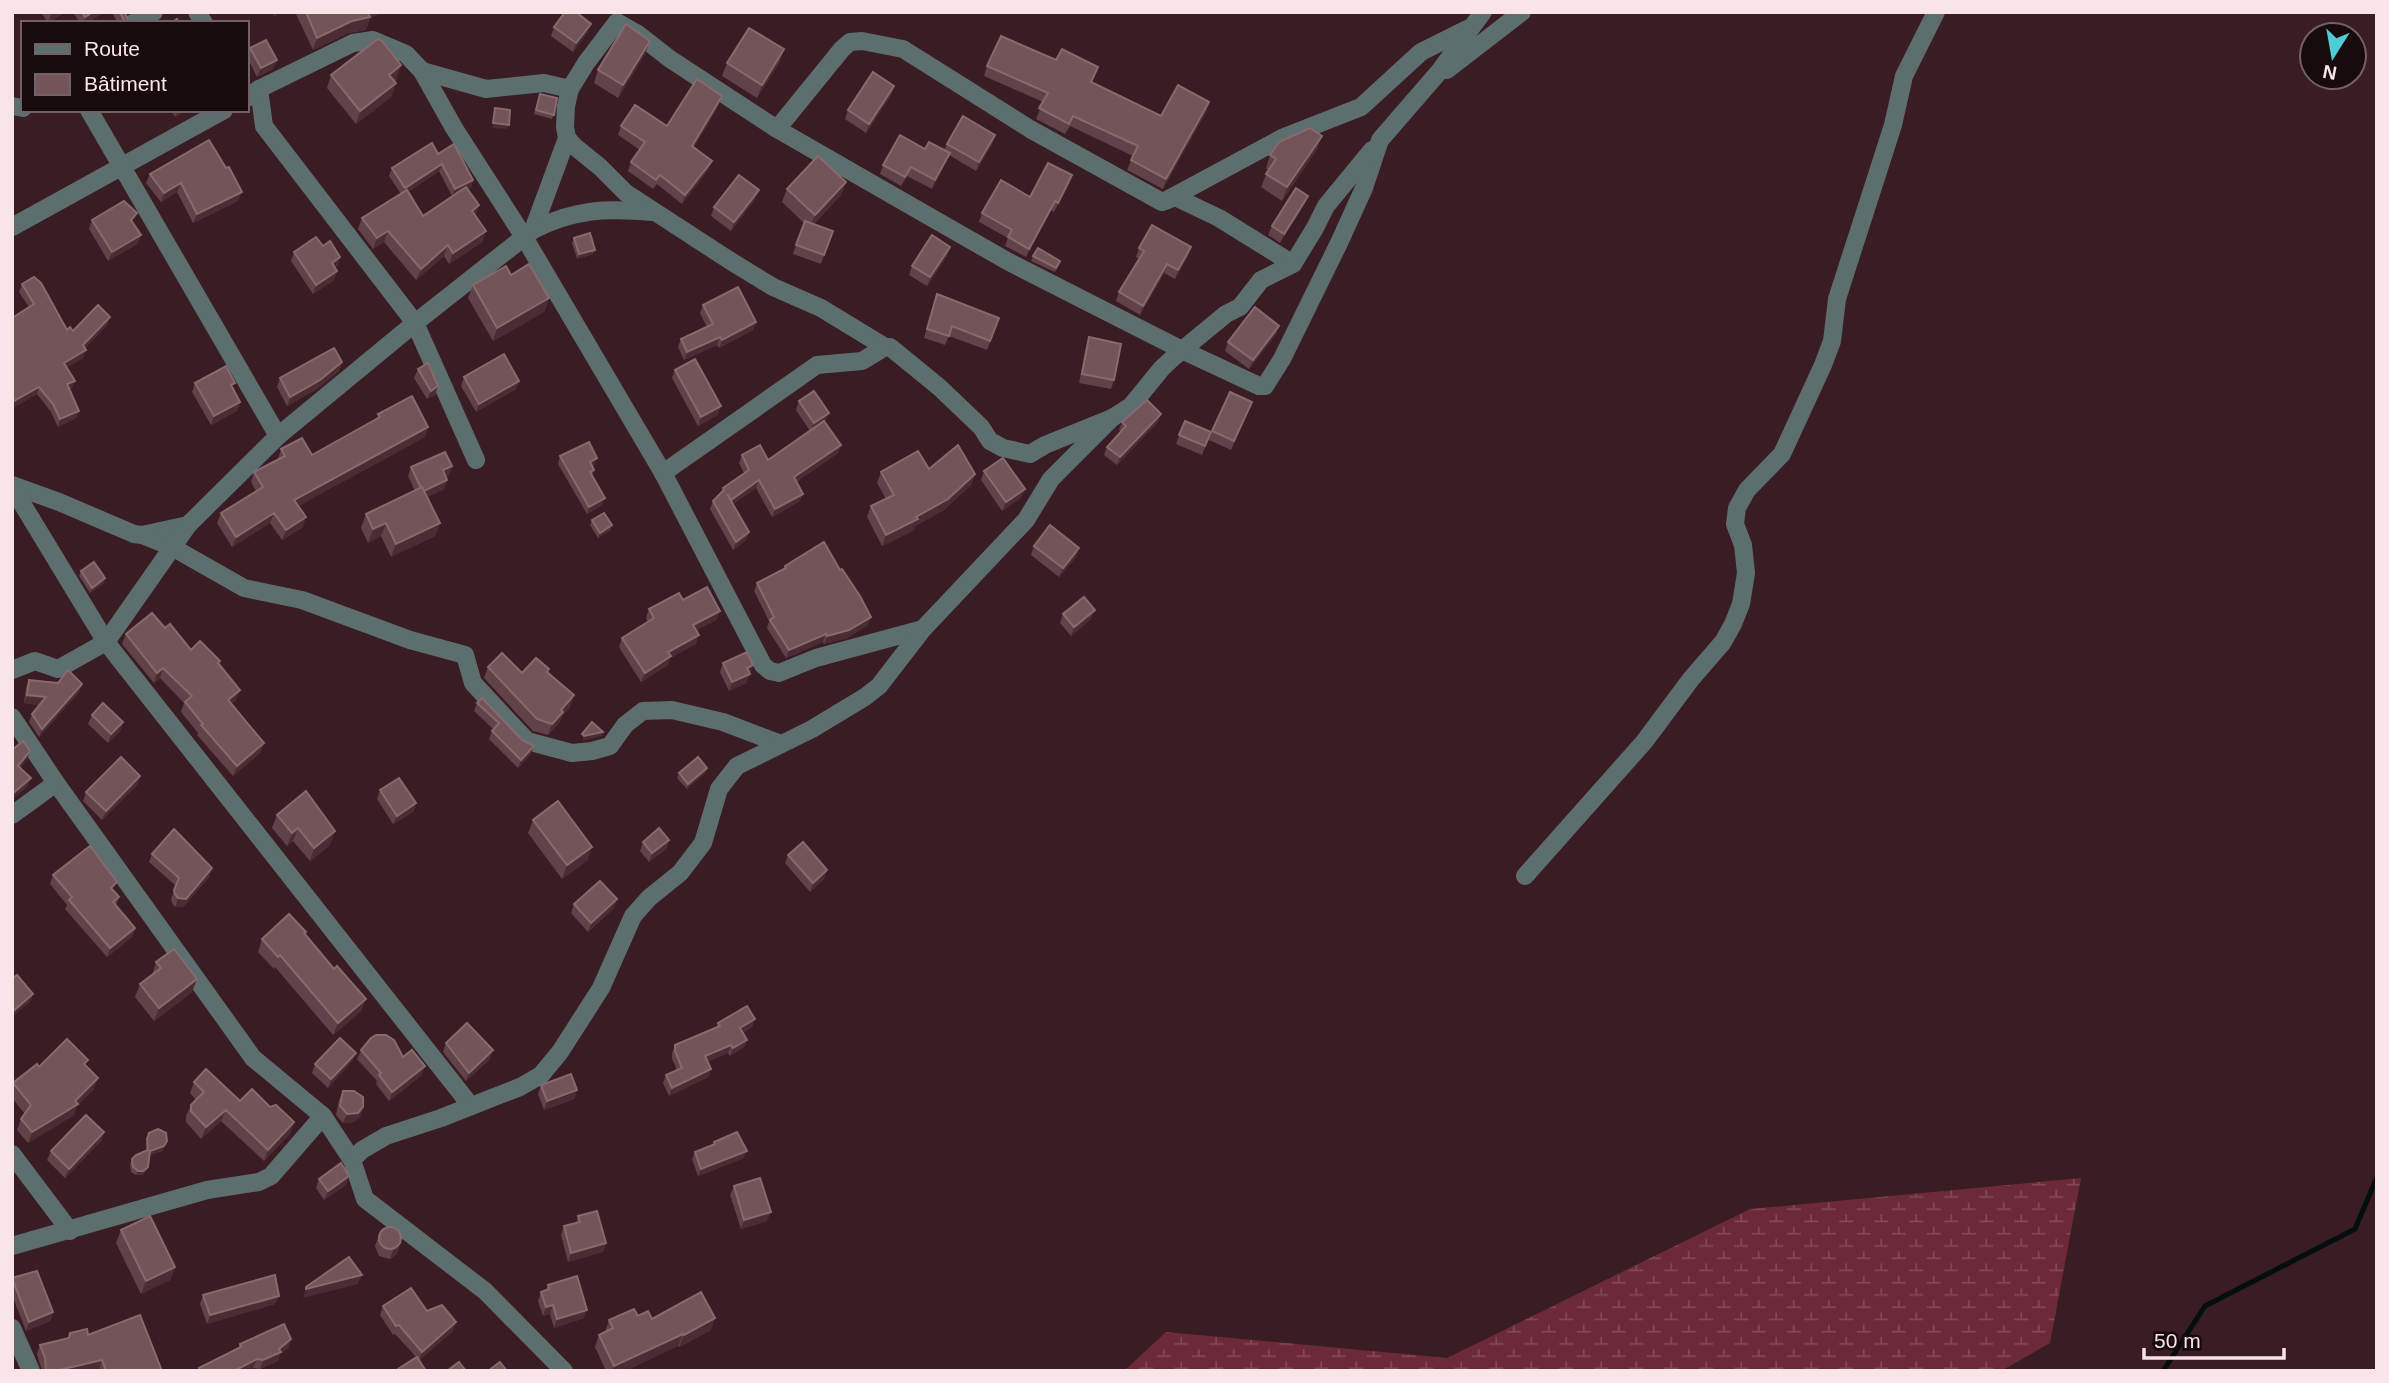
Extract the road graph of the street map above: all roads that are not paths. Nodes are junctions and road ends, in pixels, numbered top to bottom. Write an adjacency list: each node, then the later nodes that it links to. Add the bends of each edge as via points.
1 (154, 12): 6 (street)
2 (1483, 12): 7 (street)
3 (1522, 12): 9 (street)
4 (1936, 12): 41 (street, via 1904,76 1893,125 1837,299 1832,341 1823,365 1782,454 1747,490 1737,508 1735,524 1746,573 1733,624 1644,742)
5 (614, 15): 10 (street); 14 (street, via 670,59)
6 (137, 21)
7 (1470, 28): 9 (street); 18 (street, via 1421,52 1361,107 1282,138)
8 (422, 71): 10 (street, via 486,89 544,83); 11 (street, via 406,54 373,40 353,43); 21 (street, via 454,128)
9 (1430, 83): 16 (street)
10 (570, 89): 15 (street)
11 (251, 93): 23 (street, via 264,126)
12 (90, 112): 17 (street)
13 (220, 112): 17 (street)
14 (777, 130): 18 (street, via 842,49 850,42 862,41 903,49 1030,129); 25 (street, via 1009,262)
15 (567, 138): 19 (street, via 625,193); 21 (street)
16 (1380, 140): 22 (street, via 1326,206); 25 (street, via 1339,243 1269,382 1259,386)
17 (120, 167): 20 (street); 27 (street)
18 (1163, 202): 22 (street, via 1175,197)
19 (657, 212): 21 (street, via 582,211); 24 (street, via 740,267 821,307)
20 (12, 227)
21 (529, 234): 23 (street); 29 (street)
22 (1293, 264): 25 (street, via 1261,281 1240,307)
23 (415, 323): 27 (street); 28 (street)
24 (885, 347): 26 (street, via 939,387 990,441 1003,448 1030,454); 29 (street, via 862,360 817,365)
25 (1182, 350): 26 (street, via 1130,406)
26 (1112, 418): 34 (street, via 1051,479 1026,520)
27 (278, 436): 31 (street)
28 (477, 460)
29 (663, 473): 34 (street, via 770,671 779,673 816,658)
30 (12, 486): 32 (street); 35 (street)
31 (188, 525): 32 (street); 33 (street)
32 (142, 535): 33 (street)
33 (172, 547): 35 (street); 38 (street, via 244,588 302,600 465,655 473,682 527,741 572,753 593,751 610,746 643,711 672,710 723,722)
34 (923, 629): 38 (street, via 879,686)
35 (106, 642): 36 (street, via 58,669 35,661); 42 (street)
36 (12, 670)
37 (12, 717): 39 (street)
38 (781, 744): 42 (street, via 737,766 726,778 703,843 680,873 633,916 601,988 561,1052 541,1075)
39 (56, 783): 40 (street); 43 (street, via 253,1058)
40 (12, 815)
41 (1525, 876)
42 (471, 1106): 45 (street, via 386,1136)
43 (323, 1116): 45 (street); 46 (street, via 271,1176 258,1182 206,1189)
44 (12, 1154): 46 (street)
45 (352, 1160): 50 (street, via 365,1199 485,1291)
46 (70, 1231): 47 (street)
47 (12, 1246)
48 (12, 1328): 49 (street)
49 (32, 1371)
50 (564, 1371)

